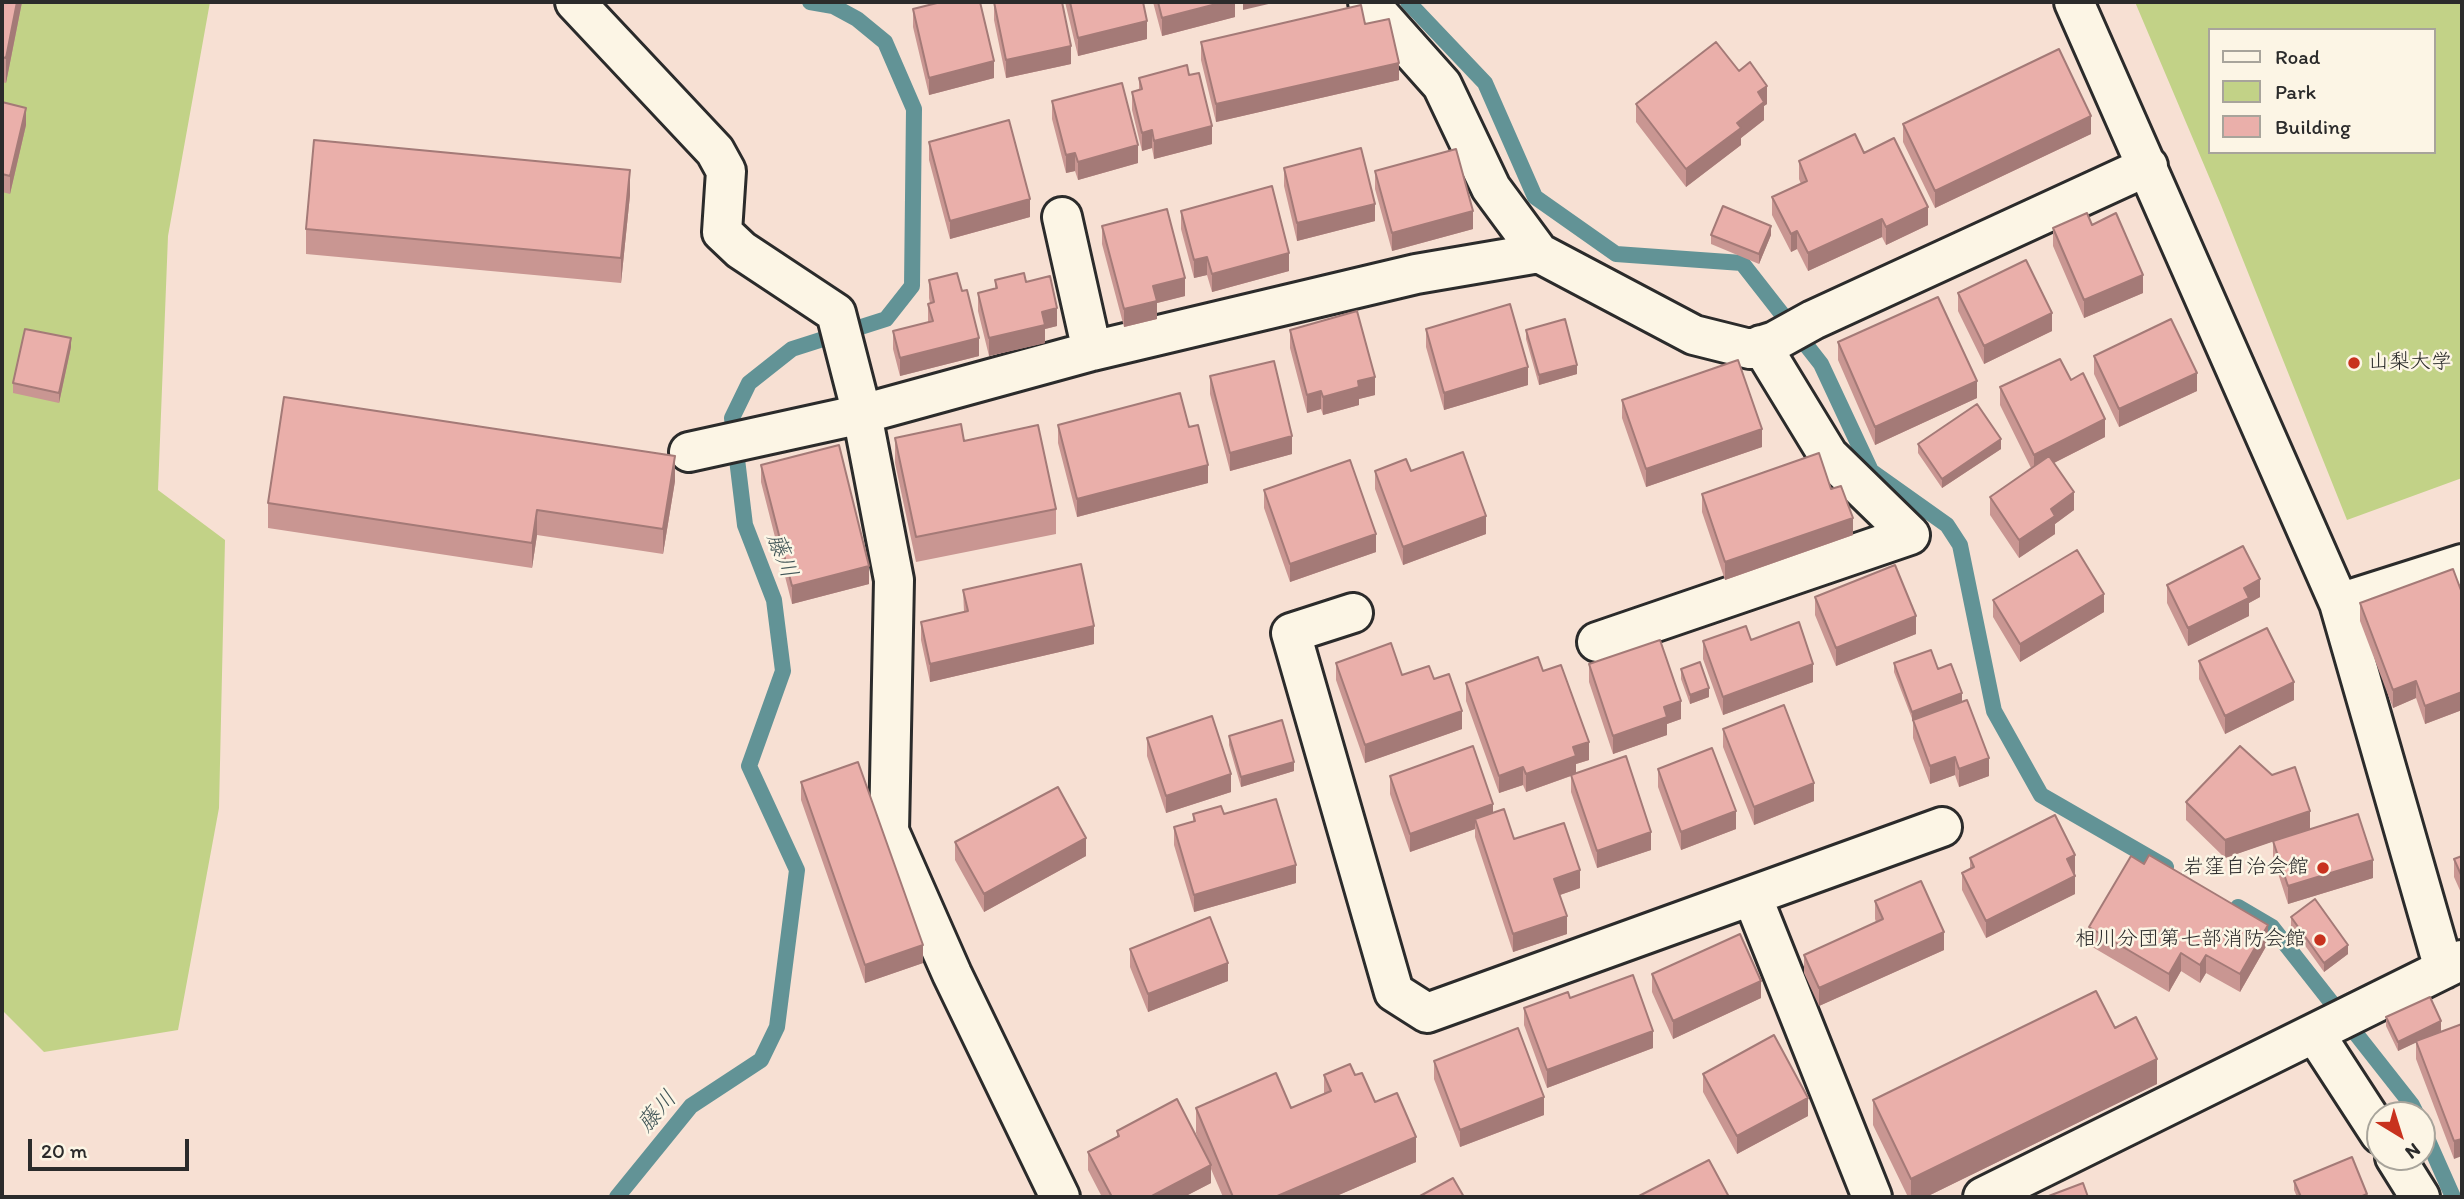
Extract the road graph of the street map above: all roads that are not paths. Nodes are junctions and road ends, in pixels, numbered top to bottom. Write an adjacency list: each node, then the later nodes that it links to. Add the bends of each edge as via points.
1 (575, 2): 9 (street, via 716,151 726,171 722,232 741,250 836,313)
2 (1368, 2): 6 (street, via 1442,85 1491,188)
3 (2074, 2): 4 (street)
4 (2148, 166): 7 (street); 12 (street)
5 (1062, 217): 8 (street)
6 (1539, 253): 7 (street, via 1694,335 1750,348); 8 (street, via 1416,274)
7 (1768, 343): 14 (street, via 1828,455 1910,535)
8 (1092, 351): 9 (street)
9 (862, 414): 10 (street); 21 (street, via 894,580 889,831)
10 (699, 450)
11 (2462, 564): 12 (street)
12 (2339, 603): 17 (street)
13 (1353, 613): 16 (street, via 1291,633 1394,992 1427,1013)
14 (1597, 642)
15 (1942, 827): 16 (street)
16 (1752, 896): 22 (street)
17 (2453, 965): 18 (street)
18 (2334, 1024): 19 (street); 23 (street)
19 (2366, 1101)
20 (2404, 1171): 24 (street)
21 (1060, 1197)
22 (1872, 1197)
23 (1983, 1197)
24 (2420, 1197)

